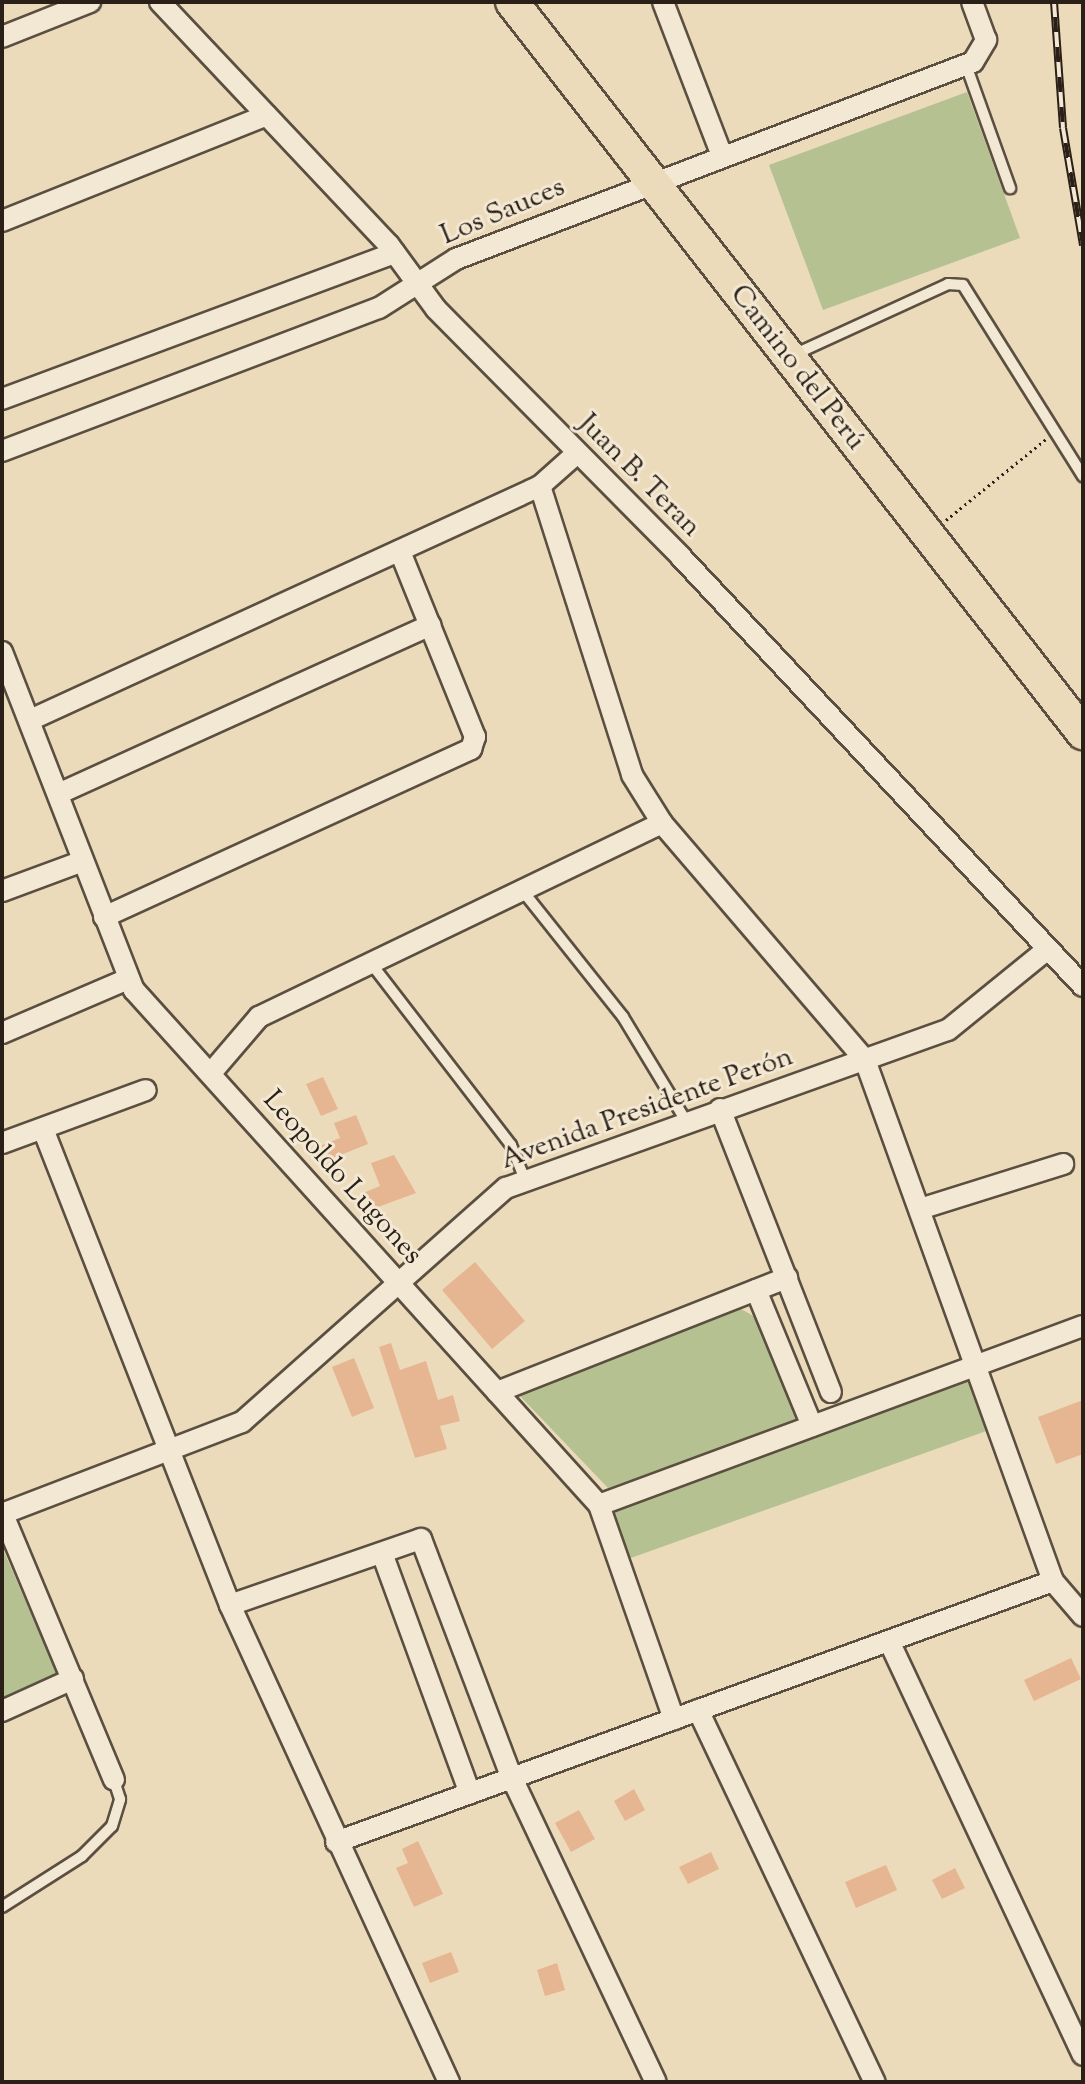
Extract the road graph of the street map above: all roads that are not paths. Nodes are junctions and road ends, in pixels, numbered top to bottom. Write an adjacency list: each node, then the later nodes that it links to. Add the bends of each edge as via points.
1 (90, 2): 6 (street)
2 (512, 2): 10 (main road, Camino del Perú)
3 (663, 2): 9 (street)
4 (972, 2): 7 (street, Los Sauces, via 986,51)
5 (163, 3): 8 (street, Juan B. Teran)
6 (2, 37)
7 (966, 65): 9 (street, Los Sauces); 11 (lane)
8 (267, 115): 12 (street); 13 (street, Juan B. Teran)
9 (722, 156): 10 (street, Los Sauces)
10 (653, 182): 14 (street, Los Sauces, via 456,259); 15 (main road, Camino del Perú)
11 (1010, 188)
12 (2, 221)
13 (395, 253): 14 (street, Juan B. Teran); 16 (street)
14 (420, 286): 17 (street, Los Sauces); 18 (street, Juan B. Teran)
15 (788, 358): 19 (lane, via 948,284 963,285); 25 (main road, Camino del Perú)
16 (2, 399)
17 (2, 451)
18 (576, 454): 20 (street); 32 (street, Juan B. Teran, via 681,557)
19 (1083, 476)
20 (540, 486): 21 (street); 27 (street, via 626,759)
21 (400, 551): 22 (street); 24 (street)
22 (431, 625): 26 (street); 31 (street, via 475,737 471,749)
23 (4, 664): 24 (street, Leopoldo Lugones)
24 (30, 720): 26 (street, Leopoldo Lugones)
25 (1083, 733)
26 (58, 794): 28 (street, Leopoldo Lugones)
27 (662, 823): 29 (street); 37 (street)
28 (83, 861): 30 (street); 31 (street, Leopoldo Lugones)
29 (522, 890): 33 (street); 41 (lane, via 623,1017)
30 (2, 891)
31 (104, 917): 34 (street, Leopoldo Lugones)
32 (1044, 952): 35 (street, Juan B. Teran); 37 (street, Avenida Presidente Perón, via 948,1030)
33 (370, 962): 38 (street, via 259,1017); 45 (lane, via 511,1145)
34 (128, 979): 36 (street); 38 (street, Leopoldo Lugones)
35 (1083, 986)
36 (2, 1033)
37 (865, 1060): 40 (street, Avenida Presidente Perón); 46 (street)
38 (211, 1073): 48 (street, Leopoldo Lugones)
39 (146, 1090): 42 (street)
40 (720, 1109): 41 (street, Avenida Presidente Perón); 47 (street)
41 (686, 1121): 45 (street, Avenida Presidente Perón)
42 (43, 1129): 43 (street); 55 (street)
43 (2, 1143)
44 (1063, 1164): 46 (street)
45 (525, 1179): 48 (street, Avenida Presidente Perón, via 484,1204)
46 (923, 1208): 51 (street)
47 (787, 1278): 49 (street); 53 (street)
48 (398, 1284): 52 (street, Leopoldo Lugones); 55 (street, Avenida Presidente Perón, via 265,1406)
49 (756, 1290): 52 (street); 54 (street)
50 (1083, 1326): 51 (street)
51 (978, 1366): 54 (street); 59 (street)
52 (497, 1392): 56 (street, Leopoldo Lugones)
53 (831, 1392)
54 (812, 1426): 56 (street)
55 (167, 1450): 57 (street, Avenida Presidente Perón); 60 (street)
56 (599, 1505): 66 (street, Leopoldo Lugones)
57 (2, 1513): 63 (street)
58 (382, 1553): 60 (street); 67 (street, via 421,1539); 69 (street)
59 (1053, 1581): 61 (street); 62 (street)
60 (230, 1605): 70 (street)
61 (1083, 1616)
62 (889, 1641): 64 (street); 72 (street)
63 (73, 1679): 65 (street); 68 (street)
64 (698, 1710): 66 (street); 75 (street)
65 (2, 1711)
66 (674, 1719): 67 (street)
67 (512, 1778): 69 (street); 74 (street)
68 (114, 1780): 71 (lane, via 118,1815 104,1836)
69 (470, 1793): 70 (street)
70 (336, 1842): 73 (street)
71 (2, 1907)
72 (1083, 2055)
73 (449, 2082)
74 (656, 2082)
75 (875, 2082)

